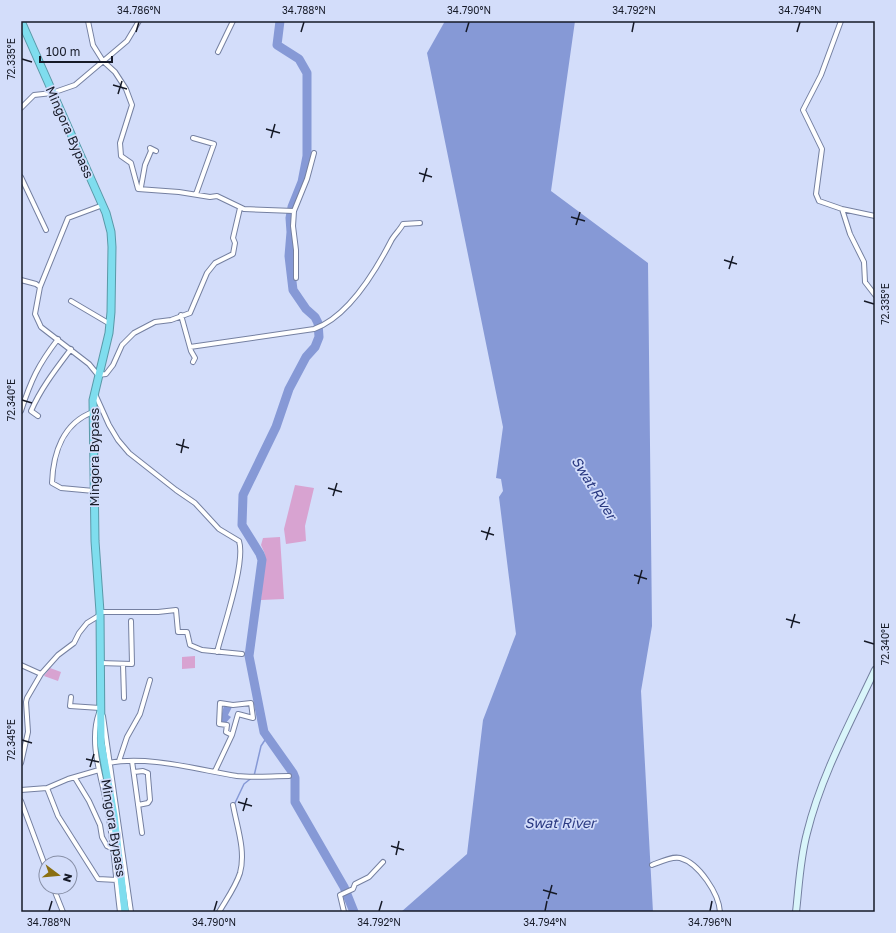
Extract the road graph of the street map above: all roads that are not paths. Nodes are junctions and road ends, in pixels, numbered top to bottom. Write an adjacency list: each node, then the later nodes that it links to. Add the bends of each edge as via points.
1 (21, 21): 8 (highway, Mingora Bypass)
2 (88, 21): 7 (street, via 93,45)
3 (139, 21): 7 (street, via 127,41)
4 (233, 21): 6 (street)
5 (841, 21): 18 (street, via 821,75 803,110 822,149 816,194 819,200)
6 (218, 52)
7 (103, 61): 8 (street, via 75,84); 15 (street, via 115,72 132,105 120,143 121,156 131,163 138,189)
8 (52, 92): 9 (street, via 34,95); 16 (highway, Mingora Bypass)
9 (21, 108)
10 (193, 138): 15 (street, via 214,144)
11 (156, 151): 14 (street, via 150,148)
12 (314, 153): 19 (street)
13 (21, 177): 22 (street)
14 (141, 188)
15 (196, 194): 17 (street, via 217,196)
16 (103, 205): 25 (street, via 68,218); 29 (highway, Mingora Bypass, via 111,232)
17 (240, 208): 19 (street); 28 (street, via 232,238 235,243 233,254 215,263 207,273 190,313)
18 (842, 209): 20 (street); 26 (street, via 850,234 864,262 865,282)
19 (294, 211): 23 (street, via 292,226 296,250)
20 (875, 216)
21 (420, 223): 31 (street, via 403,224 391,240 374,273 347,305 323,325 314,329)
22 (46, 230)
23 (296, 278)
24 (21, 280): 25 (street, via 36,284)
25 (40, 288): 30 (street, via 35,314 41,327)
26 (875, 294)
27 (71, 301): 29 (street)
28 (181, 315): 31 (street); 34 (street, via 171,320 155,322 134,333 122,345 106,374)
29 (110, 324): 34 (highway, Mingora Bypass)
30 (58, 339): 32 (street); 36 (street, via 33,376)
31 (190, 347): 33 (street, via 195,358)
32 (71, 349): 34 (street); 38 (street, via 36,398 30,411)
33 (193, 362)
34 (98, 375): 35 (highway, Mingora Bypass)
35 (95, 393): 37 (highway, Mingora Bypass); 42 (street, via 109,425 129,453 195,503 219,529 239,541 240,557 236,579)
36 (21, 411)
37 (93, 412): 39 (highway, Mingora Bypass); 39 (street, via 81,416 64,436 55,461 52,483 61,488)
38 (38, 416)
39 (94, 491): 40 (highway, Mingora Bypass)
40 (100, 613): 42 (street, via 176,610 178,632 186,632 190,645); 44 (highway, Mingora Bypass); 48 (street, via 87,623 74,643 58,655)
41 (131, 620): 45 (street, via 132,664)
42 (217, 652): 43 (street)
43 (242, 654)
44 (100, 663): 45 (street); 52 (highway, Mingora Bypass)
45 (123, 664): 51 (street)
46 (21, 666): 48 (street)
47 (875, 670): 82 (main road, via 833,758 813,812 802,859)
48 (41, 674): 56 (street, via 26,702 28,732)
49 (150, 680): 54 (street, via 140,714 127,737)
50 (71, 697): 52 (street, via 70,706)
51 (124, 698)
52 (100, 708): 57 (street, via 105,721); 58 (street, via 96,720); 77 (highway, Mingora Bypass, via 101,743 114,815)
53 (232, 735): 53 (street, via 226,732 227,725 219,724 220,703 252,703 253,718 238,714); 59 (street)
54 (119, 761): 55 (street); 57 (street)
55 (132, 762): 59 (street); 60 (street)
56 (21, 763)
57 (110, 763): 78 (street)
58 (99, 770): 62 (street); 69 (street)
59 (215, 771): 61 (street, via 238,776)
60 (134, 772): 66 (street); 66 (street, via 148,773 150,800)
61 (289, 776)
62 (76, 778): 63 (street); 69 (street, via 92,807 107,846)
63 (47, 788): 64 (street); 73 (street, via 58,816 98,879)
64 (21, 790)
65 (21, 801): 70 (street)
66 (138, 805): 68 (street)
67 (233, 805): 79 (street, via 242,846 242,858 239,874)
68 (142, 833)
69 (114, 849): 73 (street)
70 (41, 855)
71 (383, 862): 80 (street, via 369,877 340,895)
72 (652, 865): 81 (street, via 679,858 689,862 713,889)
73 (117, 880): 76 (street)
74 (56, 895): 75 (street)
75 (63, 912)
76 (120, 912)
77 (125, 912)
78 (131, 912)
79 (219, 912)
80 (344, 912)
81 (720, 912)
82 (796, 912)

